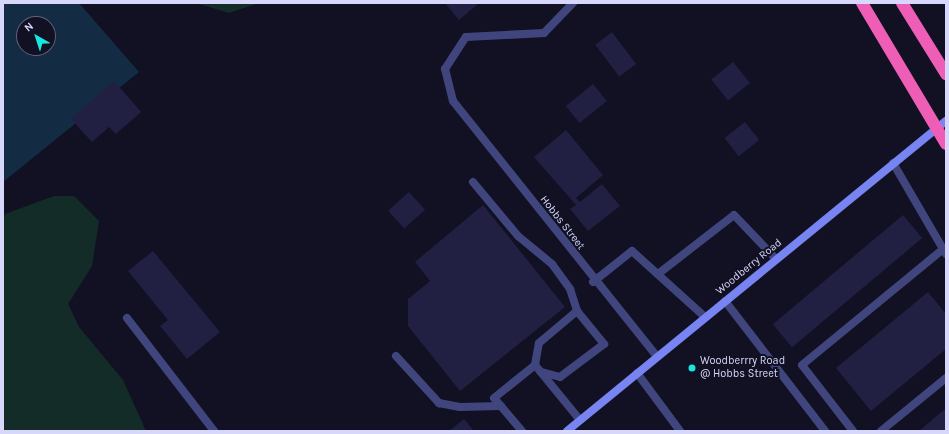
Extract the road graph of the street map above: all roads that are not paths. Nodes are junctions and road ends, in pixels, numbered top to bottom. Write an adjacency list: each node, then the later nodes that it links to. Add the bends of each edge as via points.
1 (574, 3): 12 (street, Hobbs Street, via 544,33 466,37 445,69 453,101)
2 (862, 3): 6 (highway)
3 (902, 3): 4 (highway)
4 (946, 74)
5 (946, 121): 7 (street, Woodberry Road)
6 (946, 144)
7 (893, 164): 9 (street); 10 (street, Woodberry Road)
8 (473, 182): 14 (street, via 518,236 552,264 570,289)
9 (945, 252): 30 (street, via 802,365)
10 (776, 259): 11 (street, via 734,215); 13 (street, Woodberry Road)
11 (658, 274): 12 (street, via 632,251); 15 (street)
12 (593, 282): 18 (street, Hobbs Street)
13 (726, 301): 15 (street, Woodberry Road); 29 (street)
14 (577, 311): 19 (street, via 539,343); 20 (street, via 604,344 560,377)
15 (705, 317): 18 (street, Woodberry Road)
16 (127, 318): 25 (street)
17 (396, 356): 23 (street, via 439,403 460,407)
18 (657, 357): 21 (street, Woodberry Road)
19 (535, 365): 20 (street); 23 (street, via 494,398)
20 (541, 372): 24 (street)
21 (637, 373): 24 (street, Woodberry Road); 28 (street)
22 (946, 378): 31 (street)
23 (501, 406): 26 (street)
24 (580, 420): 27 (street, Woodberry Road)
25 (214, 431)
26 (522, 431)
27 (567, 431)
28 (680, 431)
29 (825, 431)
30 (853, 431)
31 (881, 431)

